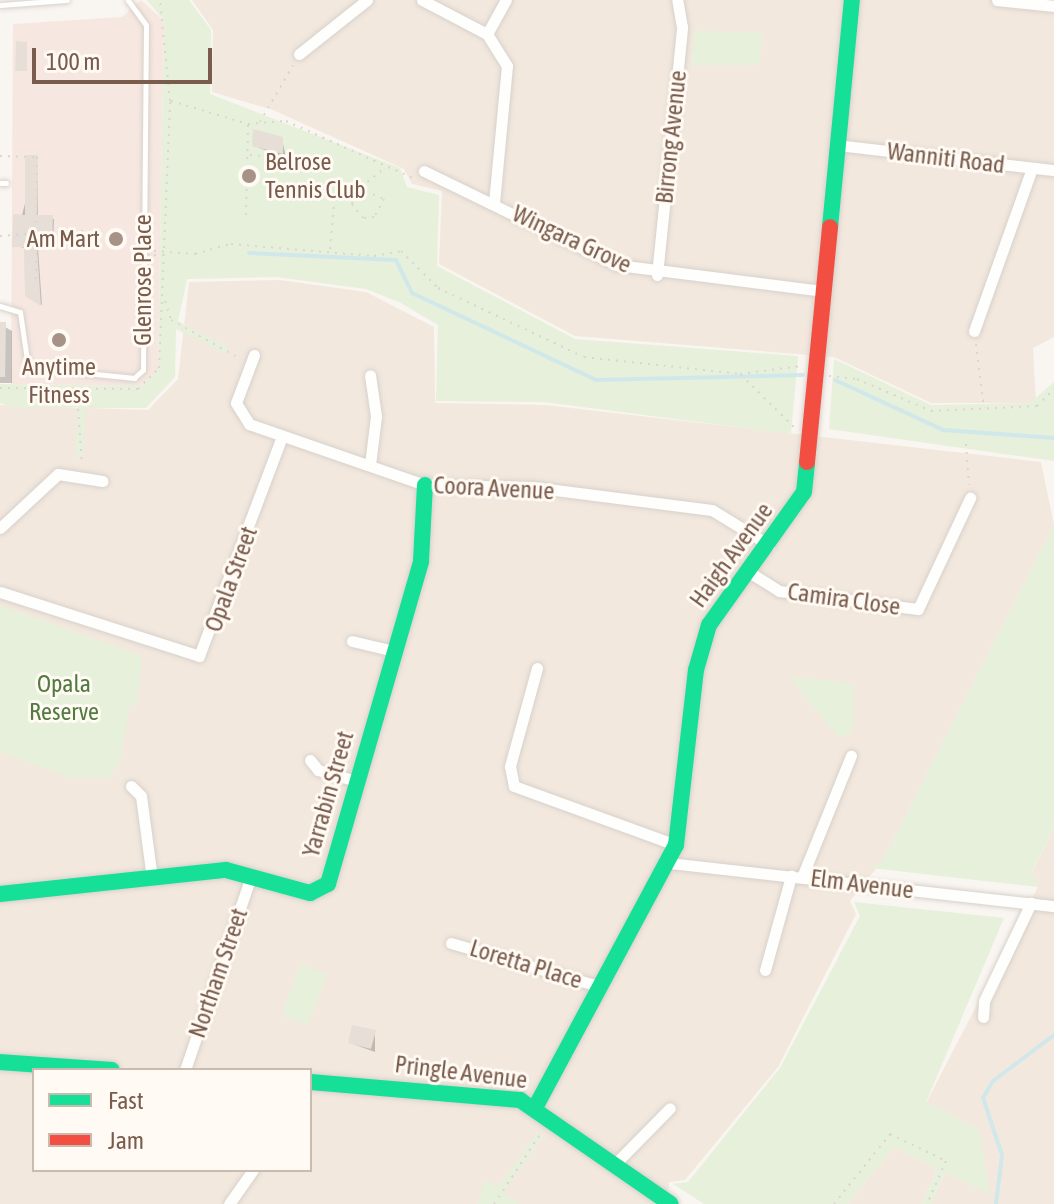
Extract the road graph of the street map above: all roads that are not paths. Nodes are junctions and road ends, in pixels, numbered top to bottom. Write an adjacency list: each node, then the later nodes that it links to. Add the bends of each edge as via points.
1 (67, 0): 9 (lane)
2 (128, 0): 20 (lane, Glenrose Place, via 146,25 143,370 134,378 28,367 20,312)
3 (367, 0): 12 (street)
4 (422, 0): 11 (street)
5 (506, 0): 11 (street)
6 (677, 0): 18 (street, Birrong Avenue, via 682,27)
7 (852, 0): 13 (street, Haigh Avenue)
8 (997, 0): 10 (street)
9 (0, 5)
10 (1054, 6)
11 (487, 34): 17 (street, via 507,66)
12 (299, 54)
13 (837, 145): 14 (street, Wanniti Road); 19 (street, Haigh Avenue)
14 (1032, 168): 15 (street, Wanniti Road); 21 (street)
15 (1054, 170)
16 (424, 171): 17 (street, Wingara Grove)
17 (494, 203): 18 (street, Wingara Grove, via 617,265)
18 (657, 275): 19 (street, Wingara Grove)
19 (824, 291): 30 (street, Haigh Avenue, via 804,492)
20 (0, 306)
21 (974, 331)
22 (252, 360): 24 (street, Coora Avenue, via 236,411)
23 (370, 375): 25 (street, via 376,416)
24 (282, 436): 25 (street, Coora Avenue); 32 (street, Opala Street, via 199,656)
25 (370, 465): 27 (street, Coora Avenue)
26 (102, 481): 29 (street, via 58,474)
27 (425, 485): 30 (street, Coora Avenue, via 532,487 712,510); 34 (street, Yarrabin Street, via 421,561)
28 (970, 498): 31 (street, Camira Close, via 918,609 779,591)
29 (0, 528)
30 (769, 545): 31 (street, Haigh Avenue)
31 (749, 572): 40 (street, Haigh Avenue, via 701,644)
32 (0, 592)
33 (352, 641): 34 (street)
34 (394, 651): 38 (street, Yarrabin Street)
35 (537, 668): 40 (street, via 510,766 514,786)
36 (851, 756): 43 (street)
37 (310, 760): 38 (street, via 318,770)
38 (356, 781): 42 (street, Yarrabin Street, via 334,865 320,891)
39 (131, 786): 44 (street, via 141,796)
40 (676, 845): 41 (street, Haigh Avenue)
41 (669, 863): 43 (street, Elm Avenue); 50 (street, Haigh Avenue)
42 (251, 876): 44 (street, Yarrabin Street, via 226,870); 54 (street, Northam Street)
43 (797, 876): 46 (street, Elm Avenue); 49 (street)
44 (152, 878): 45 (street, Yarrabin Street)
45 (0, 894)
46 (1031, 903): 47 (street, Elm Avenue); 51 (street)
47 (1054, 906)
48 (451, 943): 50 (street, Loretta Place)
49 (765, 970)
50 (601, 987): 56 (street, Haigh Avenue)
51 (983, 1017)
52 (0, 1062): 53 (street)
53 (84, 1068)
54 (186, 1068)
55 (312, 1085): 56 (street, Pringle Avenue, via 443,1090)
56 (536, 1106): 58 (street, Pringle Avenue)
57 (670, 1108): 58 (street)
58 (615, 1164): 61 (street, Pringle Avenue)
59 (252, 1172): 60 (street)
60 (229, 1204)
61 (671, 1204)

